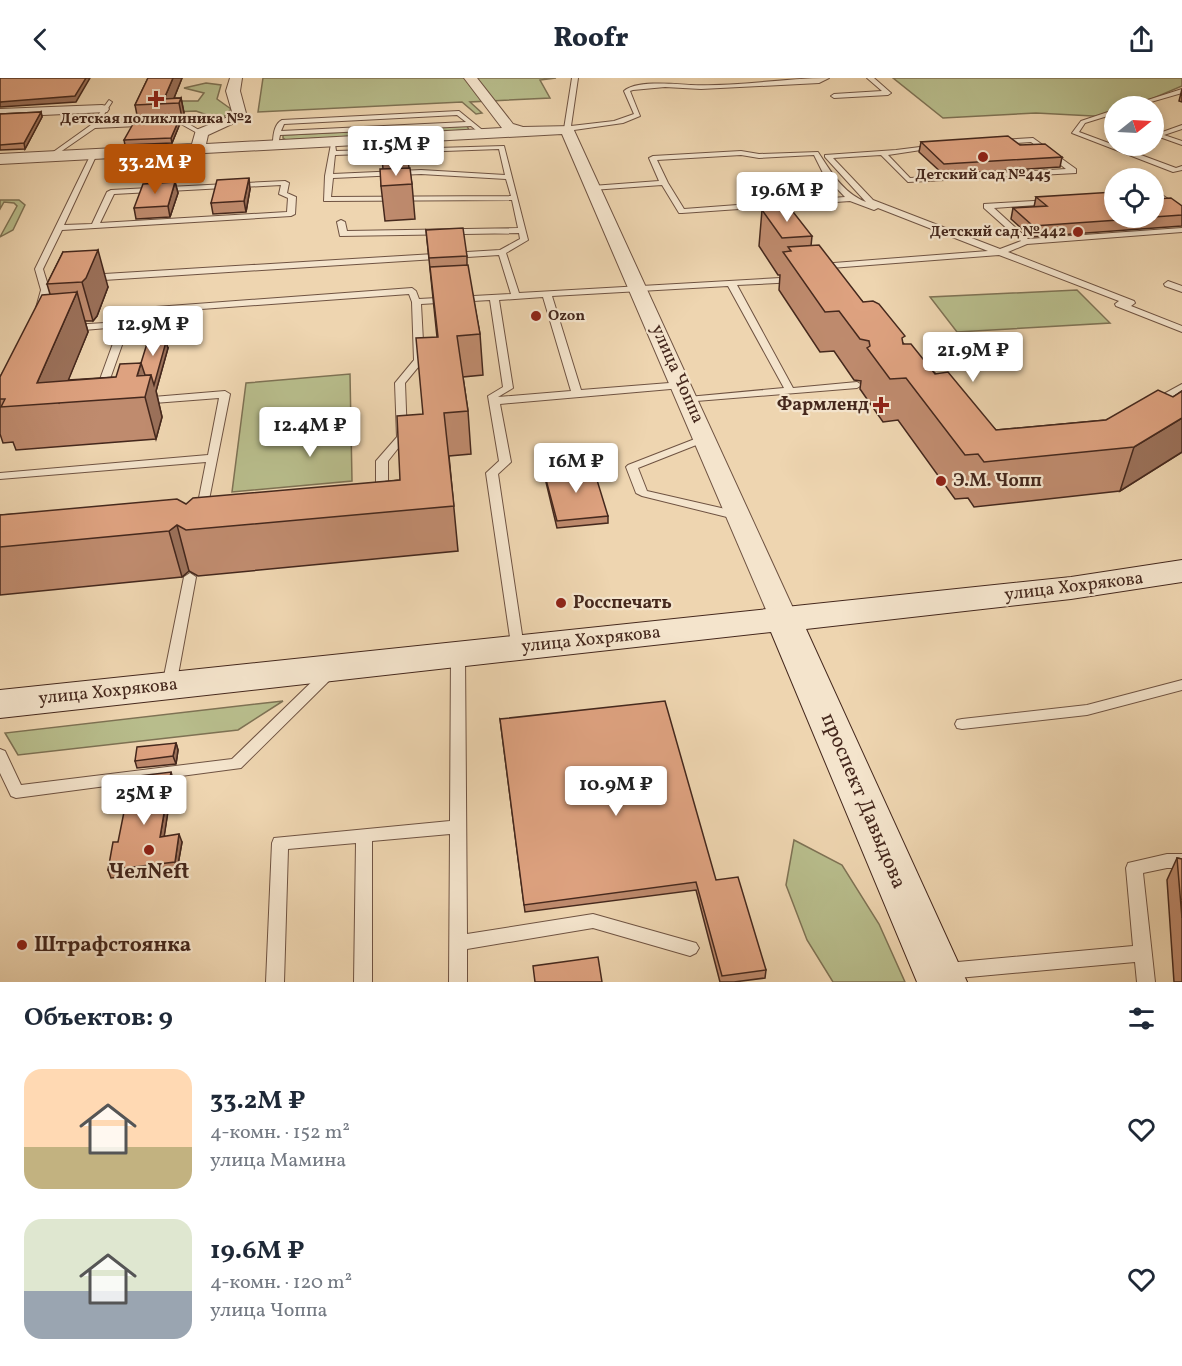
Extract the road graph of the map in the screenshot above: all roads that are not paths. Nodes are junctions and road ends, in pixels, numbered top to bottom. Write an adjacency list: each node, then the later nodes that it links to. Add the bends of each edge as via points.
1 (236, 78): 21 (street, via 232,91 240,117)
2 (470, 78): 19 (street, via 509,128)
3 (575, 78): 20 (lane)
4 (643, 78): 9 (lane)
5 (826, 78): 8 (lane, via 701,87)
6 (870, 78): 11 (lane, via 888,93)
7 (729, 79): 8 (lane)
8 (669, 82): 9 (lane)
9 (631, 88): 20 (lane, via 627,91 638,115 630,121)
10 (1182, 91): 12 (lane)
11 (834, 96)
12 (1164, 96)
13 (106, 105): 14 (street); 17 (lane)
14 (0, 113)
15 (1104, 115): 26 (lane, via 1083,122 1075,133)
16 (472, 124): 22 (lane); 23 (lane); 23 (lane, via 459,113 282,122)
17 (93, 126): 21 (lane, via 182,122); 32 (lane)
18 (1182, 127): 25 (lane, via 1157,135)
19 (517, 129)
20 (567, 129): 22 (street); 39 (street, улица Чоппа)
21 (201, 133): 29 (street)
22 (484, 134): 28 (street)
23 (276, 139): 28 (street); 29 (street)
24 (987, 143): 30 (lane, via 1033,140 1073,171 908,180)
25 (1182, 143)
26 (1104, 144)
27 (941, 145): 30 (lane)
28 (333, 147): 36 (lane); 37 (lane, via 502,147)
29 (198, 149): 31 (street)
30 (882, 152): 52 (lane, via 827,156 870,202)
31 (94, 154): 32 (street); 47 (lane)
32 (51, 156): 34 (street)
33 (1138, 156): 35 (lane, via 1176,170)
34 (0, 159)
35 (1182, 168)
36 (329, 176): 37 (lane, via 421,172); 40 (lane, via 327,200)
37 (509, 177): 40 (lane)
38 (664, 183): 39 (lane); 42 (lane, via 682,211); 42 (lane, via 653,158 816,153)
39 (591, 188): 58 (street, улица Чоппа)
40 (514, 198): 48 (lane)
41 (1164, 199): 44 (lane)
42 (851, 200): 52 (lane)
43 (1056, 201): 50 (lane, via 987,206)
44 (1182, 212)
45 (341, 222): 48 (lane, via 343,234)
46 (95, 226): 46 (lane, via 291,214 292,197 283,194 285,183 111,192); 47 (lane)
47 (58, 228): 55 (lane, via 39,269)
48 (523, 230): 51 (lane, via 524,240)
49 (1182, 230): 50 (lane)
50 (1026, 242): 52 (lane)
51 (502, 252): 53 (lane); 61 (lane)
52 (996, 253): 56 (lane, via 819,267 827,277); 64 (lane); 68 (lane)
53 (81, 279)
54 (57, 280): 55 (lane)
55 (45, 281): 65 (lane, via 47,292)
56 (731, 283): 58 (lane); 71 (lane)
57 (1168, 284): 59 (lane)
58 (639, 288): 60 (lane); 72 (street, улица Чоппа)
59 (1182, 289)
60 (548, 294): 61 (lane); 73 (lane)
61 (516, 296): 62 (lane)
62 (494, 297): 63 (lane); 75 (lane, via 508,388 492,396)
63 (416, 302): 66 (lane, via 412,291 129,312); 81 (lane, via 418,360 400,383 402,437 382,461 383,506)
64 (1131, 303)
65 (37, 321)
66 (125, 324): 67 (lane); 76 (lane)
67 (57, 329)
68 (1182, 329)
69 (857, 385): 71 (lane)
70 (1182, 387): 77 (lane)
71 (790, 391): 72 (lane)
72 (685, 393): 73 (lane); 78 (street, улица Чоппа)
73 (577, 394): 75 (lane)
74 (132, 401): 79 (lane, via 225,394)
75 (493, 401): 87 (lane, via 505,462 492,473)
76 (97, 404)
77 (1140, 409)
78 (705, 438): 82 (street, улица Чоппа); 82 (lane, via 632,467 642,493)
79 (212, 458): 80 (lane); 83 (lane, via 200,522)
80 (0, 476)
81 (371, 507)
82 (739, 516): 86 (street, улица Чоппа)
83 (211, 521)
84 (1182, 572): 86 (main road, улица Хохрякова)
85 (190, 577): 91 (lane)
86 (784, 619): 87 (main road, улица Хохрякова); 101 (main road, проспект Давыдова)
87 (517, 648): 88 (main road, улица Хохрякова)
88 (458, 654): 89 (main road, улица Хохрякова); 95 (lane)
89 (334, 667): 91 (main road, улица Хохрякова); 94 (lane, via 236,764 16,792)
90 (1182, 685): 93 (lane, via 1087,710)
91 (169, 686): 92 (main road, улица Хохрякова)
92 (0, 704)
93 (962, 724)
94 (0, 755)
95 (459, 827): 96 (lane); 98 (lane)
96 (364, 837): 102 (lane, via 280,843); 103 (lane)
97 (1182, 861): 100 (lane, via 1134,868)
98 (458, 943): 99 (lane, via 593,921); 104 (lane)
99 (690, 948)
100 (1143, 953): 101 (lane); 105 (lane)
101 (939, 977)
102 (275, 982)
103 (363, 982)
104 (458, 982)
105 (1146, 982)

